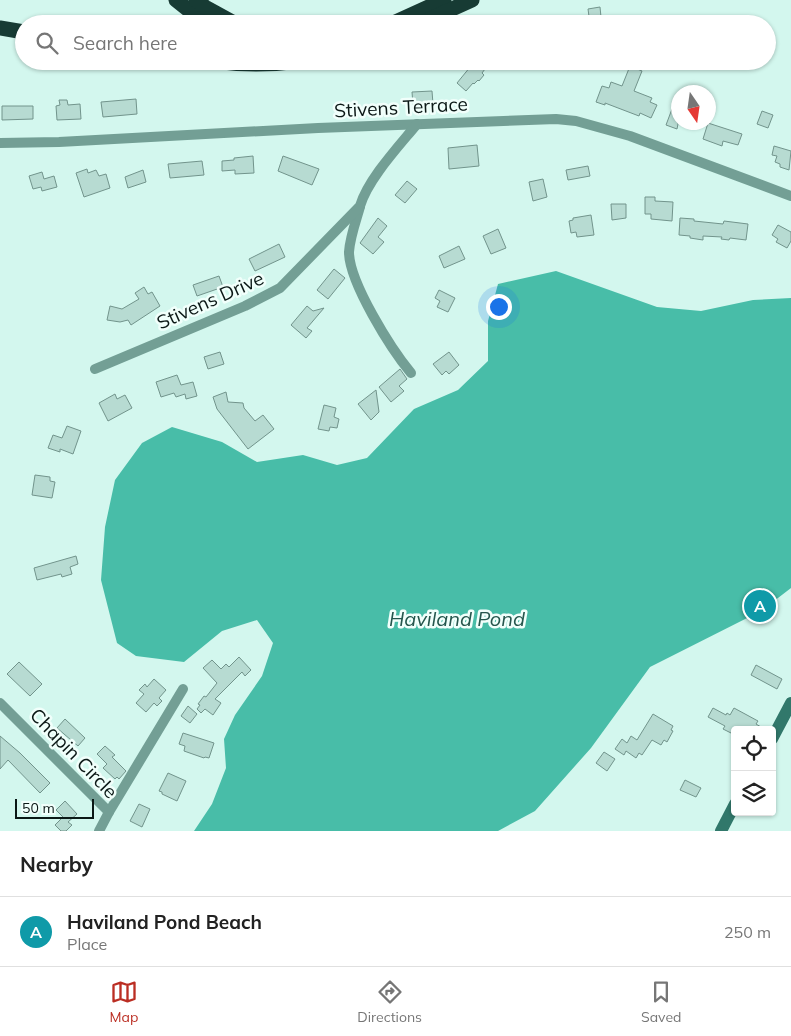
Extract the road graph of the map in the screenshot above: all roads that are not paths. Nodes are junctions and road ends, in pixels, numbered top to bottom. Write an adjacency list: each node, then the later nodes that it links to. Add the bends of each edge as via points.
1 (176, 0): 5 (highway)
2 (196, 0): 6 (highway)
3 (444, 0): 7 (highway)
4 (472, 0): 8 (highway)
5 (195, 15)
6 (220, 15)
7 (411, 15)
8 (439, 15)
9 (0, 28): 10 (highway)
10 (15, 30)
11 (417, 124): 12 (street, Stivens Terrace); 13 (street, Stivens Terrace, via 521,119 576,121 630,136); 14 (street, Stivens Drive, via 385,163)
12 (0, 143)
13 (791, 196)
14 (360, 206): 15 (street, Stivens Drive, via 280,288); 16 (street, via 349,253 354,274 389,344)
15 (95, 369)
16 (410, 373)
17 (183, 689): 21 (street)
18 (0, 703): 21 (street, Chapin Circle)
19 (791, 703): 20 (main road)
20 (776, 731)
21 (109, 812): 23 (street, Chapin Circle)
22 (731, 812): 24 (main road)
23 (99, 831)
24 (721, 831)

